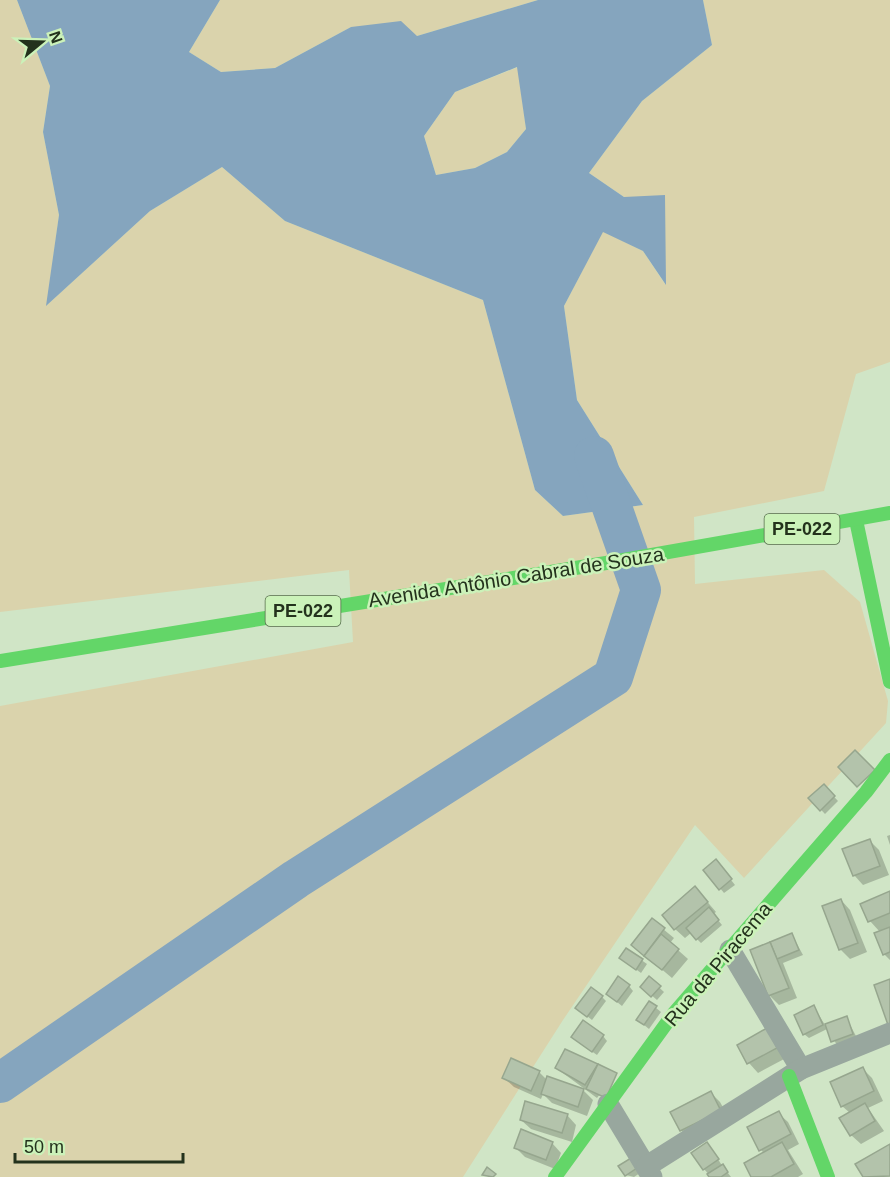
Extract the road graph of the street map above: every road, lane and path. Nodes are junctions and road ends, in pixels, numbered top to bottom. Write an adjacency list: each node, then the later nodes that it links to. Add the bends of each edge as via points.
1 (890, 513): 2 (main road, Avenida Antônio Cabral de Souza / PE-022)
2 (856, 520): 3 (main road, Avenida Antônio Cabral de Souza / PE-022); 4 (main road)
3 (0, 661)
4 (890, 682)
5 (890, 760): 6 (main road, Rua da Piracema)
6 (730, 950): 8 (street); 9 (main road, Rua da Piracema, via 674,1013)
7 (890, 1033): 8 (street)
8 (795, 1073): 10 (street); 12 (main road)
9 (608, 1104): 10 (street); 11 (main road, Rua da Piracema)
10 (649, 1172)
11 (555, 1177)
12 (828, 1177)

